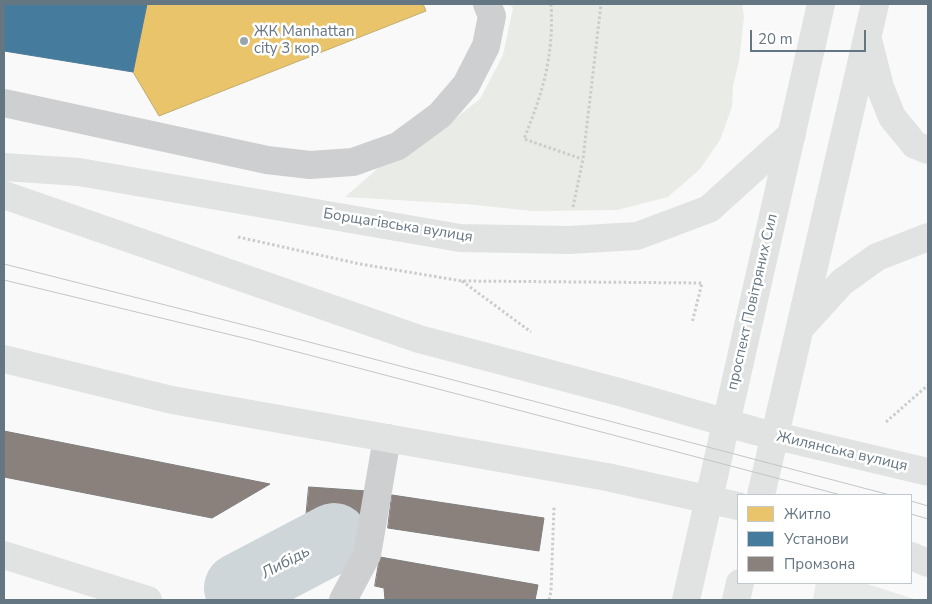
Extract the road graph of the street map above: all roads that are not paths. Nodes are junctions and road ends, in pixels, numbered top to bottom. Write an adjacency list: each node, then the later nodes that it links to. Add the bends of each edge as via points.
1 (488, 4): 5 (lane, via 492,16 486,46 466,85 440,115 398,146 353,162 310,165 267,160)
2 (875, 4): 4 (main road)
3 (817, 9): 6 (main road, проспект Повітряних Сил)
4 (867, 34): 7 (main road, via 880,87 892,117 915,145); 11 (main road)
5 (4, 103)
6 (792, 134): 8 (main road, Борщагівська вулиця, via 710,209 637,236 569,240 460,238 79,172); 23 (main road, проспект Повітряних Сил)
7 (928, 150)
8 (4, 168)
9 (4, 195): 14 (main road, Жилянська вулиця, via 419,339 755,431)
10 (928, 237): 11 (main road, via 877,257 842,282)
11 (800, 328): 15 (main road)
12 (4, 359): 13 (main road, via 172,400)
13 (387, 438): 16 (main road, via 607,476); 22 (lane, via 367,555)
14 (928, 472)
15 (761, 494)
16 (737, 506)
17 (912, 556): 19 (main road)
18 (10, 557): 21 (main road)
19 (928, 563)
20 (740, 584): 24 (main road)
21 (148, 600)
22 (344, 600)
23 (686, 600)
24 (736, 600)

